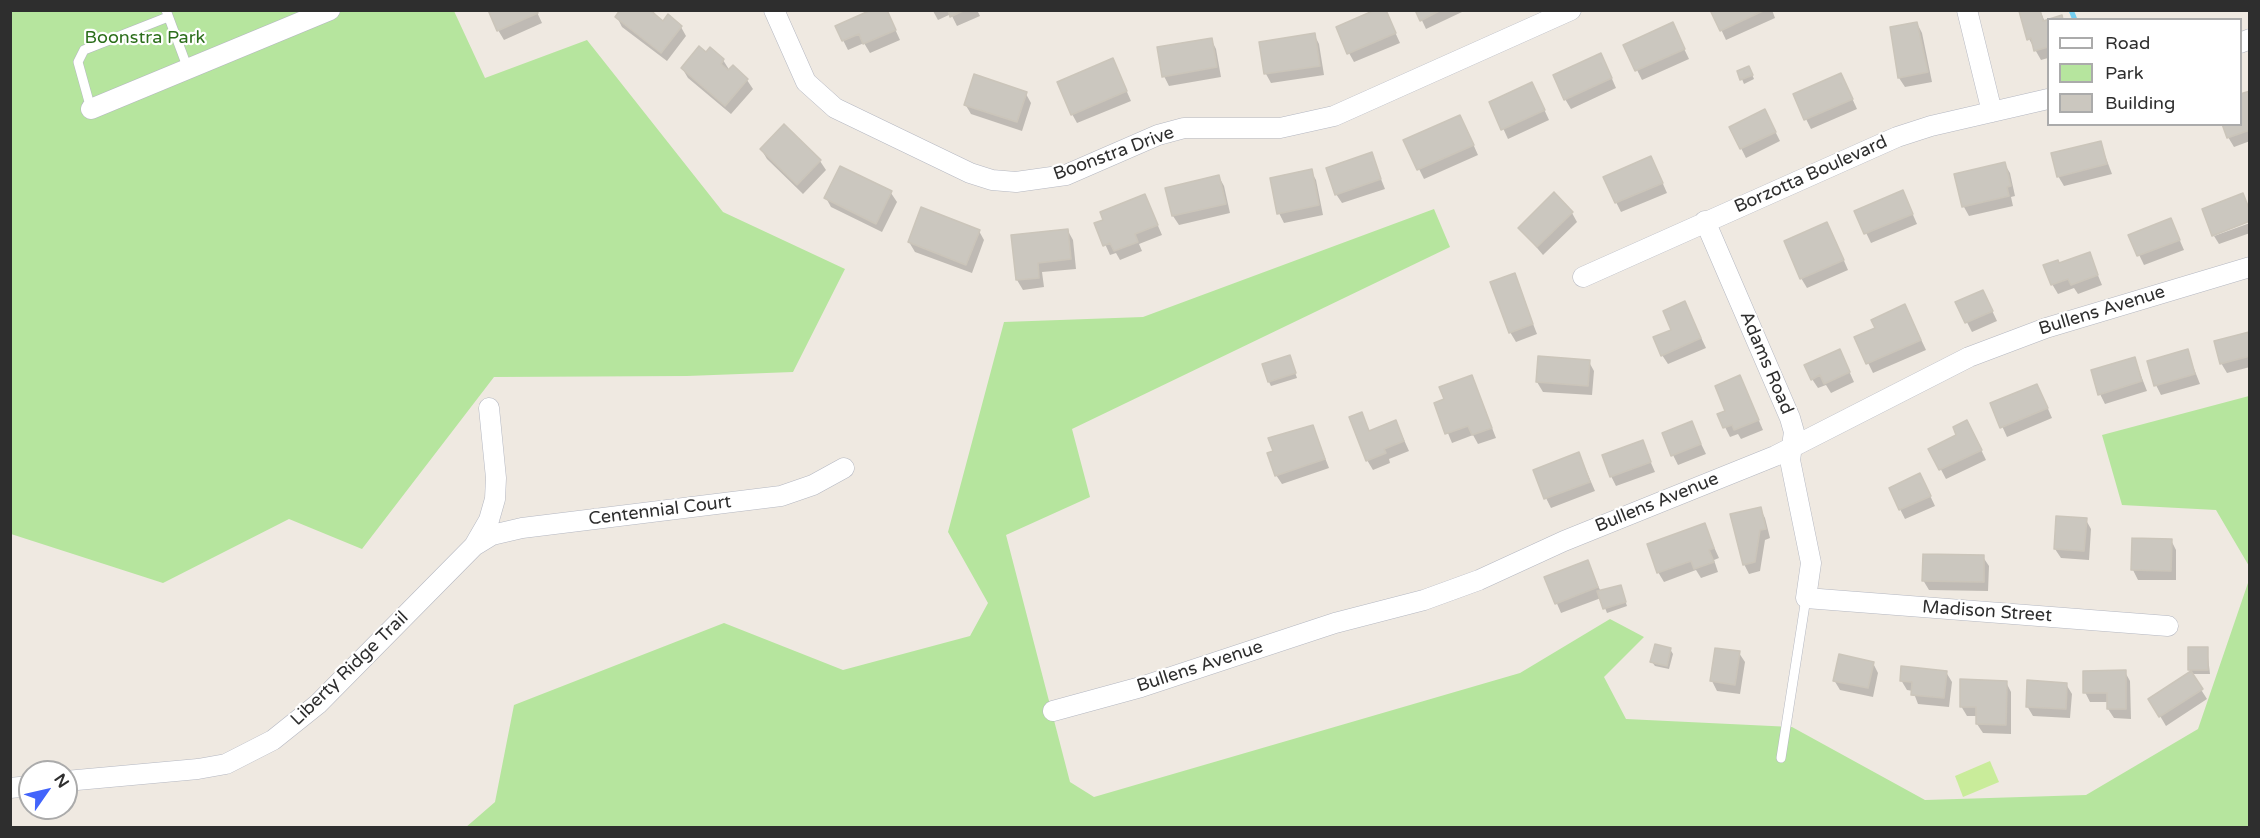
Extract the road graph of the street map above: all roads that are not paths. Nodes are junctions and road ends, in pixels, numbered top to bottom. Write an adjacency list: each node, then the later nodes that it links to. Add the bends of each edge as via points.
1 (330, 10): 7 (street)
2 (774, 10): 6 (street, Boonstra Drive, via 806,82 835,108 970,174 1016,182 1066,175 1158,135 1184,128 1280,128 1334,116)
3 (1572, 10): 6 (street, Boonstra Drive)
4 (1967, 10): 10 (street)
5 (167, 14): 7 (lane); 9 (lane, via 84,50 78,62)
6 (1535, 18)
7 (188, 69): 9 (street)
8 (2047, 99): 10 (street, Borzotta Boulevard)
9 (91, 110)
10 (1992, 112): 11 (street, Borzotta Boulevard, via 1897,137)
11 (1705, 221): 13 (street, Borzotta Boulevard); 15 (street, Adams Road, via 1790,418)
12 (2250, 267): 15 (street, Bullens Avenue, via 2046,328 1969,357)
13 (1583, 277)
14 (489, 408): 17 (street, Liberty Ridge Trail, via 495,499 489,520)
15 (1793, 446): 18 (street, Adams Road, via 1790,460 1811,563); 20 (street, Bullens Avenue, via 1424,600 1335,623 1141,687)
16 (844, 468): 17 (street, Centennial Court, via 781,496 522,528 492,535)
17 (474, 546): 22 (street, Liberty Ridge Trail, via 318,704 252,753 226,764 198,769)
18 (1806, 598): 19 (street, Madison Street); 21 (lane, Adams Road)
19 (2168, 626)
20 (1053, 711)
21 (1781, 758)
22 (78, 780)

